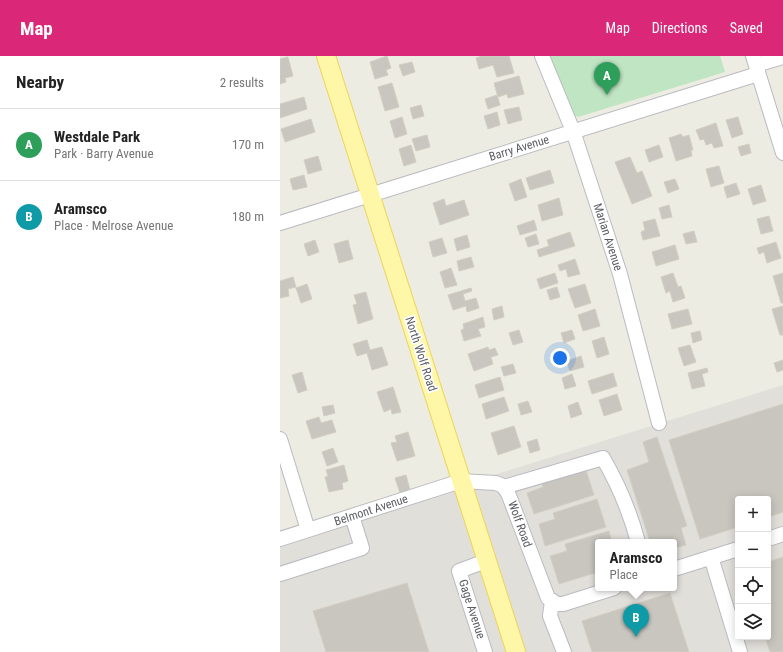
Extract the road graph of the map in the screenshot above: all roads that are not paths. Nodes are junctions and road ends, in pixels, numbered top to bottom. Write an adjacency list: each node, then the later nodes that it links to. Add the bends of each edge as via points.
1 (326, 56): 7 (main road, North Wolf Road)
2 (542, 56): 5 (street, Marian Avenue)
3 (783, 58): 4 (street, Barry Avenue)
4 (756, 65): 5 (street, Barry Avenue); 6 (street)
5 (573, 132): 7 (street, Barry Avenue); 9 (street, Marian Avenue, via 620,274)
6 (783, 152)
7 (370, 195): 8 (street, Barry Avenue); 11 (main road, North Wolf Road)
8 (280, 223)
9 (659, 423)
10 (280, 439): 14 (street)
11 (461, 481): 12 (street, Wolf Road); 13 (street, Belmont Avenue); 21 (main road, North Wolf Road)
12 (504, 487): 18 (street, via 603,458 614,478); 25 (street, Wolf Road, via 513,503 545,593)
13 (352, 516): 14 (street, Belmont Avenue); 23 (street, via 362,548)
14 (308, 530): 17 (street, Belmont Avenue)
15 (783, 534): 16 (street)
16 (771, 538)
17 (280, 539)
18 (637, 539)
19 (735, 549): 20 (street)
20 (711, 557): 22 (street); 29 (street)
21 (486, 561): 26 (street, Gage Avenue, via 459,571); 27 (main road, North Wolf Road)
22 (677, 568)
23 (280, 574)
24 (604, 591): 25 (street, via 563,604)
25 (552, 601): 28 (street, via 550,616)
26 (485, 652)
27 (516, 652)
28 (564, 652)
29 (740, 652)

